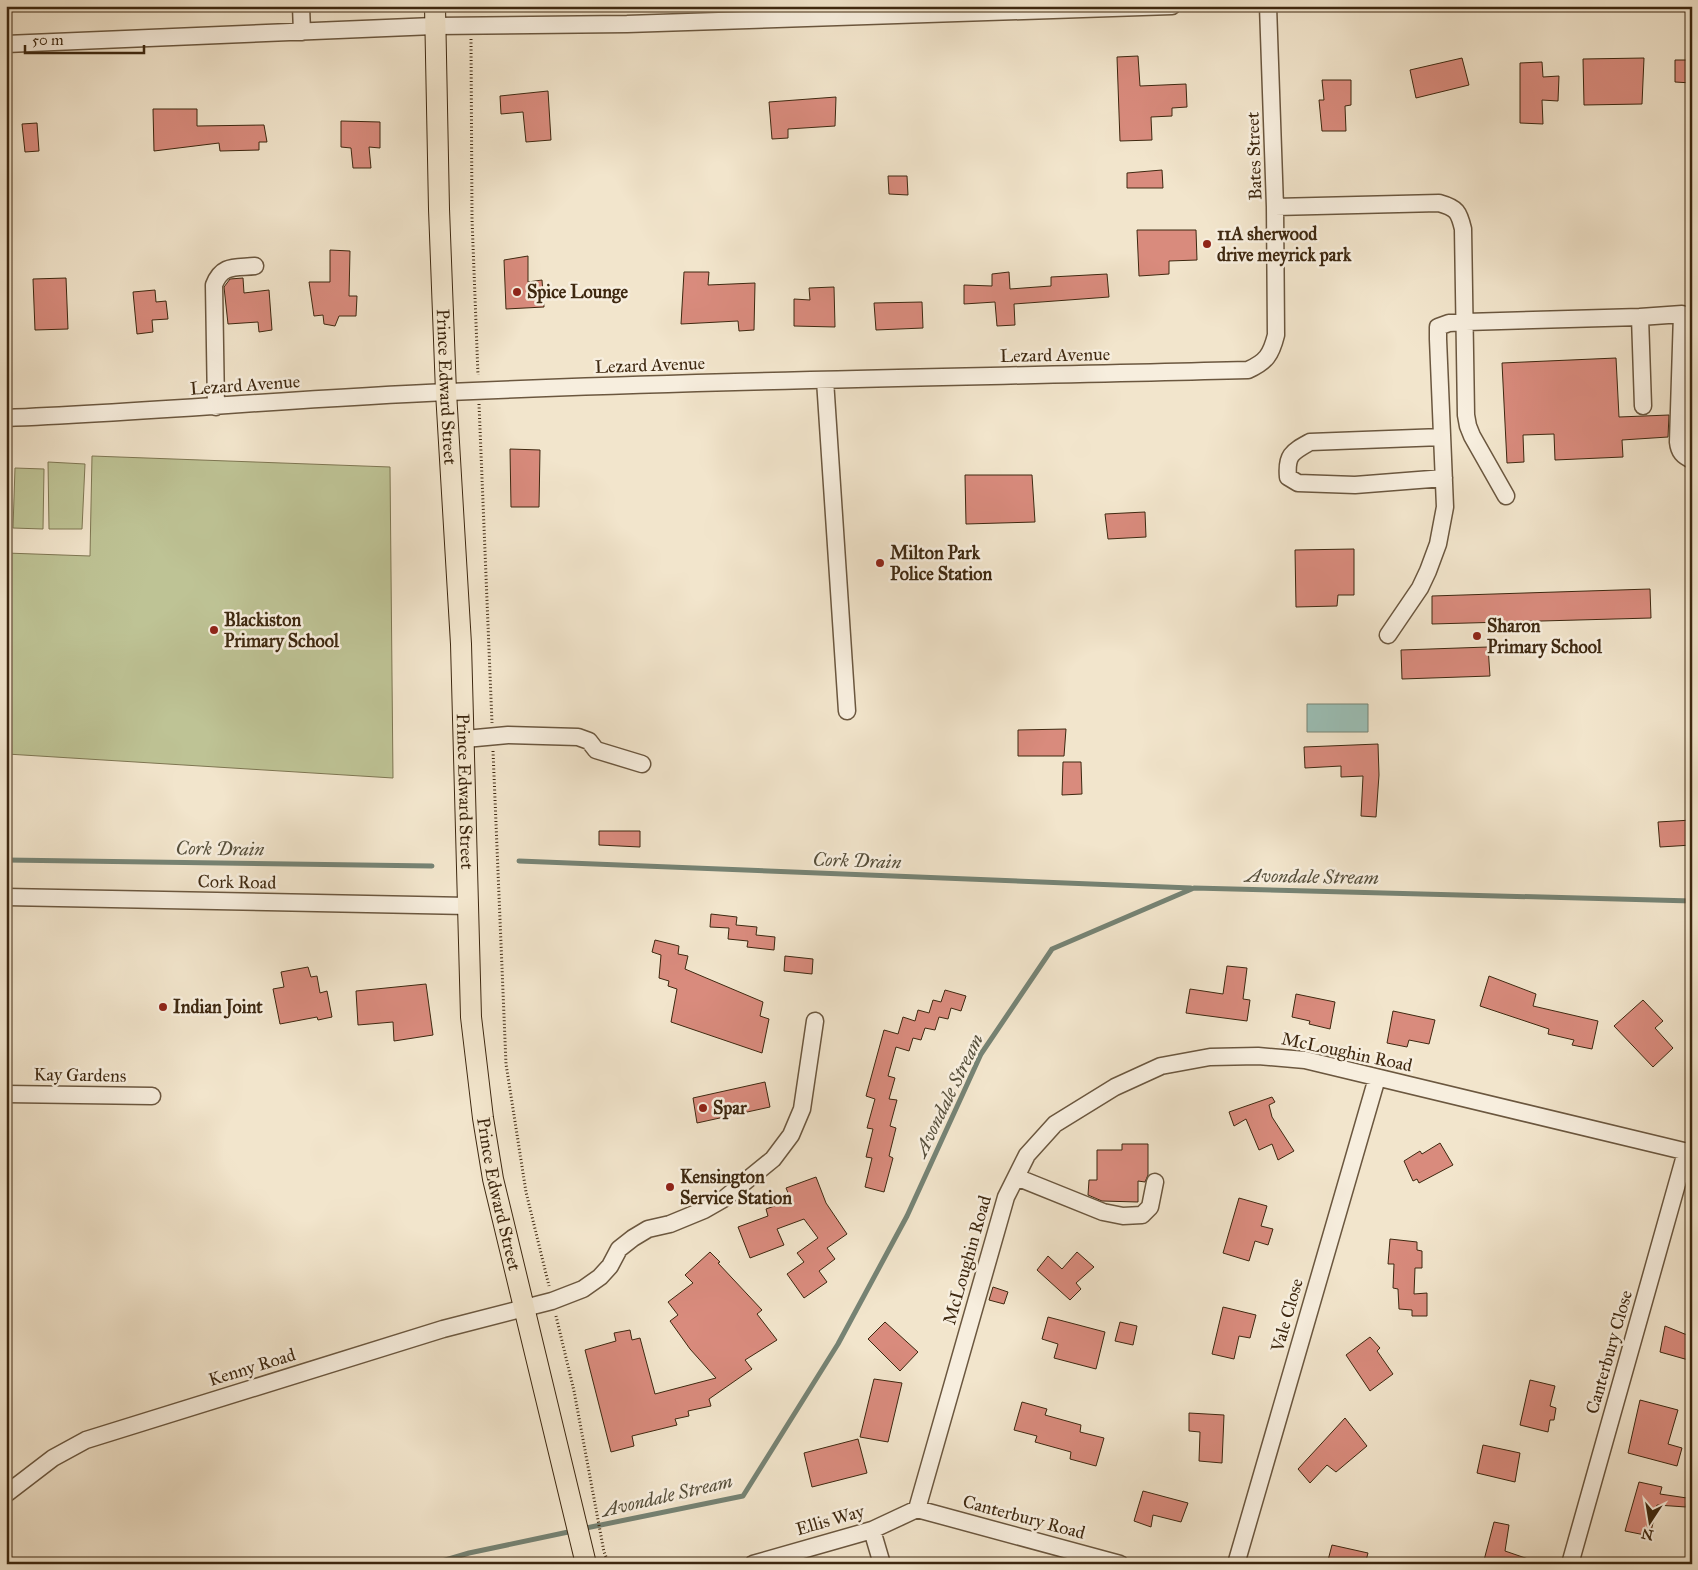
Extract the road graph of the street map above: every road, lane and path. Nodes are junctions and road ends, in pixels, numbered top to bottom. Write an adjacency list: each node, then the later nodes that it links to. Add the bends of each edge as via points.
1 (301, 6): 6 (street)
2 (1172, 6): 5 (street)
3 (1268, 6): 8 (street, Bates Street)
4 (435, 16): 5 (street); 6 (street); 15 (main road, Prince Edward Street)
5 (470, 26): 14 (path, via 472,219)
6 (302, 32): 7 (street)
7 (6, 44)
8 (1275, 207): 11 (street, via 1440,203 1453,207 1460,216 1463,229); 12 (street, Bates Street)
9 (255, 266): 17 (street, via 226,269 218,275 214,285)
10 (1640, 317): 11 (street); 16 (street); 20 (street, via 1682,314 1678,442 1679,450)
11 (1466, 322): 19 (street, via 1438,327); 22 (street, via 1468,426)
12 (1276, 335): 13 (street, Lezard Avenue, via 1273,349 1263,363 1248,370)
13 (825, 380): 14 (street, Lezard Avenue); 24 (street)
14 (479, 391): 15 (street, Lezard Avenue); 25 (path)
15 (446, 392): 17 (street, Lezard Avenue); 26 (main road, Prince Edward Street)
16 (1642, 406)
17 (216, 407): 18 (street, Lezard Avenue)
18 (6, 418)
19 (1442, 437): 21 (street); 21 (street, via 1310,442 1293,451 1287,463 1288,477 1298,483 1355,485)
20 (1692, 460)
21 (1444, 478): 23 (street, via 1445,507 1438,544 1420,588)
22 (1506, 496)
23 (1388, 635)
24 (847, 711)
25 (493, 736): 26 (street); 27 (street, via 578,737 589,741 596,750); 37 (path, via 506,1064 526,1192)
26 (465, 739): 29 (main road, Prince Edward Street)
27 (642, 764)
28 (6, 897): 29 (street, Cork Road)
29 (468, 906): 38 (main road, Prince Edward Street, via 471,1017 483,1118 493,1179)
30 (815, 1021): 37 (street, Kenny Road, via 802,1109 791,1136 773,1160 725,1198 704,1210 648,1229 633,1238 619,1249 600,1277 583,1290)
31 (1377, 1078): 34 (street, McLoughin Road); 35 (street, McLoughin Road, via 1305,1060 1258,1056 1210,1057 1161,1066 1115,1087 1055,1124 1027,1155); 47 (street, Vale Close)
32 (6, 1094): 33 (street, Kay Gardens)
33 (152, 1096)
34 (1689, 1152): 48 (street, Canterbury Close)
35 (1016, 1176): 36 (street, via 1103,1212 1122,1216 1142,1215 1150,1207); 40 (street, McLoughin Road, via 1006,1197)
36 (1155, 1182)
37 (552, 1301): 38 (street, Kenny Road); 43 (path)
38 (524, 1308): 39 (street, Kenny Road, via 443,1329 86,1440 53,1458); 42 (main road, Prince Edward Street)
39 (6, 1494)
40 (917, 1509): 41 (street, Ellis Way); 46 (street, Canterbury Road)
41 (872, 1530): 44 (street, Ellis Way); 45 (street)
42 (584, 1558)
43 (609, 1564)
44 (752, 1564)
45 (882, 1564)
46 (1120, 1564)
47 (1236, 1564)
48 (1570, 1564)

